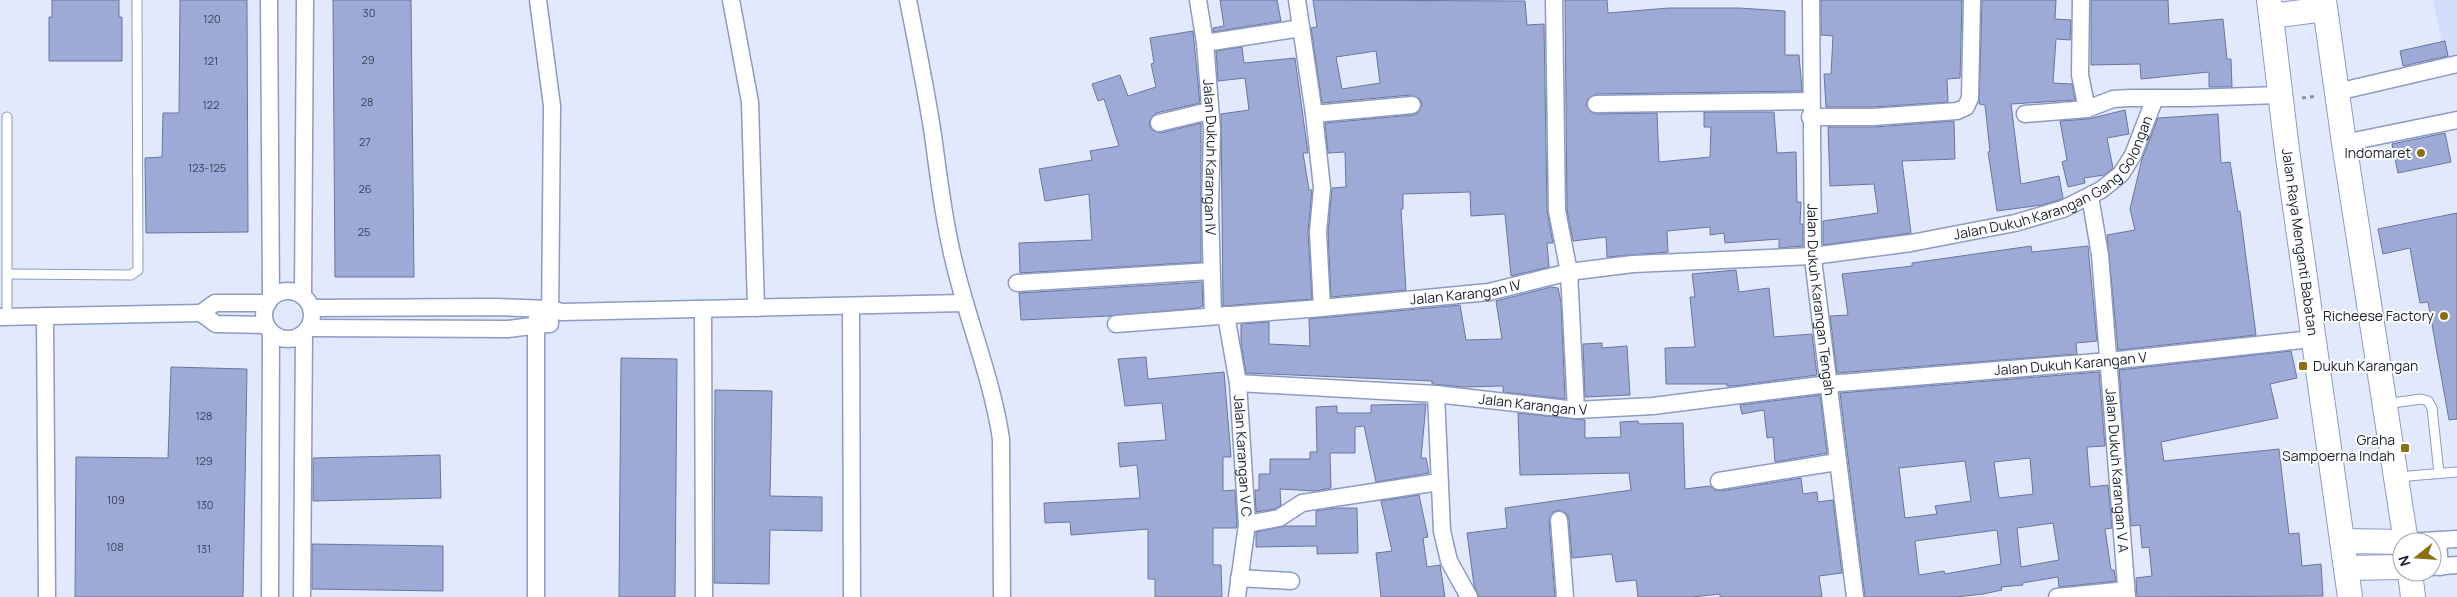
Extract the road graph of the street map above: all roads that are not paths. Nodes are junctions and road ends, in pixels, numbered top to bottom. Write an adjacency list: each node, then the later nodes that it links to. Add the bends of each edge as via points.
1 (137, 0): 36 (lane, via 138,270 131,276)
2 (269, 0): 38 (street)
3 (305, 0): 39 (street)
4 (538, 0): 48 (street, via 552,106)
5 (731, 0): 42 (street, via 750,102)
6 (908, 0): 40 (street, via 949,243)
7 (1198, 0): 16 (street, Jalan Dukuh Karangan IV)
8 (1296, 0): 15 (street)
9 (1554, 0): 35 (street, via 1557,211)
10 (1811, 0): 23 (street, Jalan Dukuh Karangan Tengah)
11 (1972, 0): 23 (street, via 1971,88 1966,107 1957,111 1872,117)
12 (2081, 0): 24 (street, via 2080,75)
13 (2325, 5): 14 (main road); 18 (main road)
14 (2270, 8): 19 (main road, Jalan Raya Menganti Babatan)
15 (1301, 28): 16 (street); 26 (street)
16 (1205, 43): 25 (street, Jalan Dukuh Karangan IV)
17 (2457, 64): 18 (street)
18 (2329, 94): 31 (main road)
19 (2286, 97): 20 (street, Jalan Dukuh Karangan Gang Golongan); 53 (main road, Jalan Raya Menganti Babatan)
20 (2155, 98): 24 (street, via 2113,99); 32 (street, Jalan Dukuh Karangan Gang Golongan, via 2130,163 2121,174)
21 (1596, 104): 23 (street)
22 (1412, 105): 26 (street)
23 (1810, 109): 33 (street, Jalan Dukuh Karangan Tengah)
24 (2087, 109): 27 (street)
25 (1210, 111): 30 (street); 34 (street, Jalan Dukuh Karangan IV)
26 (1314, 114): 43 (street, via 1322,188 1318,232)
27 (2025, 114)
28 (7, 117): 36 (lane)
29 (2457, 120): 31 (street)
30 (1158, 123)
31 (2344, 143): 58 (main road)
32 (2090, 196): 33 (street, Jalan Dukuh Karangan Gang Golongan, via 2063,209 2016,223 1911,243); 54 (street, Jalan Dukuh Karangan V A, via 2100,255)
33 (1813, 256): 35 (street, Jalan Karangan IV, via 1633,264); 56 (street, Jalan Dukuh Karangan Tengah)
34 (1211, 271): 37 (street); 46 (street, Jalan Dukuh Karangan IV)
35 (1569, 272): 43 (street, Jalan Karangan IV, via 1489,292); 59 (street)
36 (7, 274): 49 (lane)
37 (1017, 283)
38 (270, 300): 39 (street, via 281,292 293,292); 45 (street, via 215,304); 51 (street, via 264,314)
39 (307, 302): 48 (street); 52 (street, via 312,314)
40 (964, 303): 41 (street); 87 (street, via 991,388 1001,438)
41 (851, 306): 42 (street); 86 (street)
42 (756, 308): 44 (street)
43 (1322, 308): 46 (street, Jalan Karangan IV)
44 (703, 309): 48 (street); 85 (street)
45 (201, 312): 47 (street); 51 (street, via 216,324)
46 (1220, 315): 50 (street, Jalan Karangan IV); 55 (street, Jalan Karangan V C)
47 (45, 316): 49 (street); 81 (street)
48 (547, 316): 52 (street, via 508,329); 84 (street)
49 (4, 317)
50 (1116, 324)
51 (268, 328): 52 (street, via 278,337 287,339); 82 (street)
52 (306, 330): 83 (street)
53 (2312, 339): 54 (street, Jalan Dukuh Karangan V); 70 (main road, Jalan Raya Menganti Babatan)
54 (2109, 361): 56 (street, Jalan Dukuh Karangan V); 80 (street, Jalan Dukuh Karangan V A)
55 (1238, 383): 57 (street, Jalan Karangan V); 67 (street, Jalan Karangan V C)
56 (1828, 384): 59 (street, Jalan Karangan V, via 1653,406); 60 (street, Jalan Dukuh Karangan Tengah)
57 (1436, 394): 59 (street, Jalan Karangan V); 65 (street)
58 (2385, 404): 62 (lane, via 2428,401 2432,408); 63 (main road)
59 (1576, 410)
60 (1837, 462): 64 (street); 91 (street, Jalan Dukuh Karangan Tengah)
61 (2457, 472): 62 (lane)
62 (2439, 473): 63 (lane)
63 (2397, 477): 68 (main road)
64 (1719, 481)
65 (1439, 482): 67 (street, via 1302,503 1279,518); 89 (street, via 1442,531 1449,561)
66 (1559, 520): 90 (street)
67 (1247, 524): 77 (street, Jalan Karangan V C)
68 (2400, 532)
69 (2457, 539): 71 (street)
70 (2350, 541): 72 (main road); 75 (main road, Jalan Raya Menganti Babatan)
71 (2442, 541)
72 (2392, 542)
73 (2457, 565): 74 (street)
74 (2442, 566)
75 (2355, 567): 76 (main road); 93 (main road, Jalan Raya Menganti Babatan)
76 (2392, 569)
77 (1240, 578): 78 (street); 88 (street, Jalan Karangan V C)
78 (1291, 581)
79 (2407, 582): 94 (main road)
80 (2126, 593): 92 (street)
81 (47, 597)
82 (270, 597)
83 (302, 597)
84 (536, 597)
85 (704, 597)
86 (852, 597)
87 (1002, 597)
88 (1237, 597)
89 (1469, 597)
90 (1566, 597)
91 (1855, 597)
92 (2057, 597)
93 (2350, 597)
94 (2413, 597)

